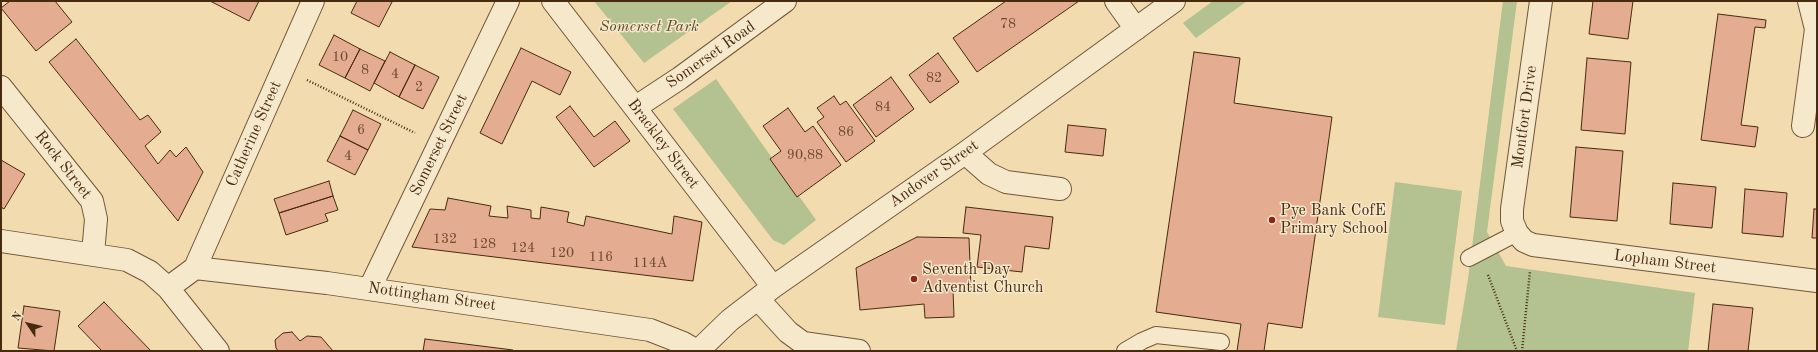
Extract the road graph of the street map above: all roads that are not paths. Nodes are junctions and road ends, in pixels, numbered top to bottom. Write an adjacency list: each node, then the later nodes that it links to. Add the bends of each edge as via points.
1 (313, 1): 20 (street, Catherine Street)
2 (508, 1): 23 (street, Somerset Street)
3 (553, 1): 12 (street, Brackley Street)
4 (785, 1): 12 (street, Somerset Road)
5 (1116, 1): 9 (street)
6 (1174, 1): 9 (street, Andover Street)
7 (1541, 1): 16 (street, Montfort Drive, via 1512,208 1512,221)
8 (1809, 1): 10 (street)
9 (1136, 29): 14 (street, Andover Street)
10 (1817, 29): 13 (street)
11 (1, 87): 18 (street, Rock Street, via 92,201 96,219)
12 (636, 107): 24 (street, Brackley Street)
13 (1803, 126)
14 (964, 153): 15 (street, via 989,174 1006,182); 24 (street, Andover Street)
15 (1060, 189)
16 (1525, 239): 19 (lane); 21 (street, Lopham Street)
17 (1, 241): 18 (street)
18 (93, 254): 22 (street, via 127,260 150,272)
19 (1474, 256)
20 (195, 268): 22 (street); 23 (street, Nottingham Street)
21 (1817, 281)
22 (168, 288): 26 (street)
23 (370, 288): 27 (street, Nottingham Street, via 650,330)
24 (765, 293): 27 (street, Andover Street, via 730,320); 28 (street, via 788,332 803,343)
25 (1222, 342): 29 (lane, via 1156,336 1142,340)
26 (218, 351)
27 (698, 351)
28 (859, 351)
29 (1125, 351)

